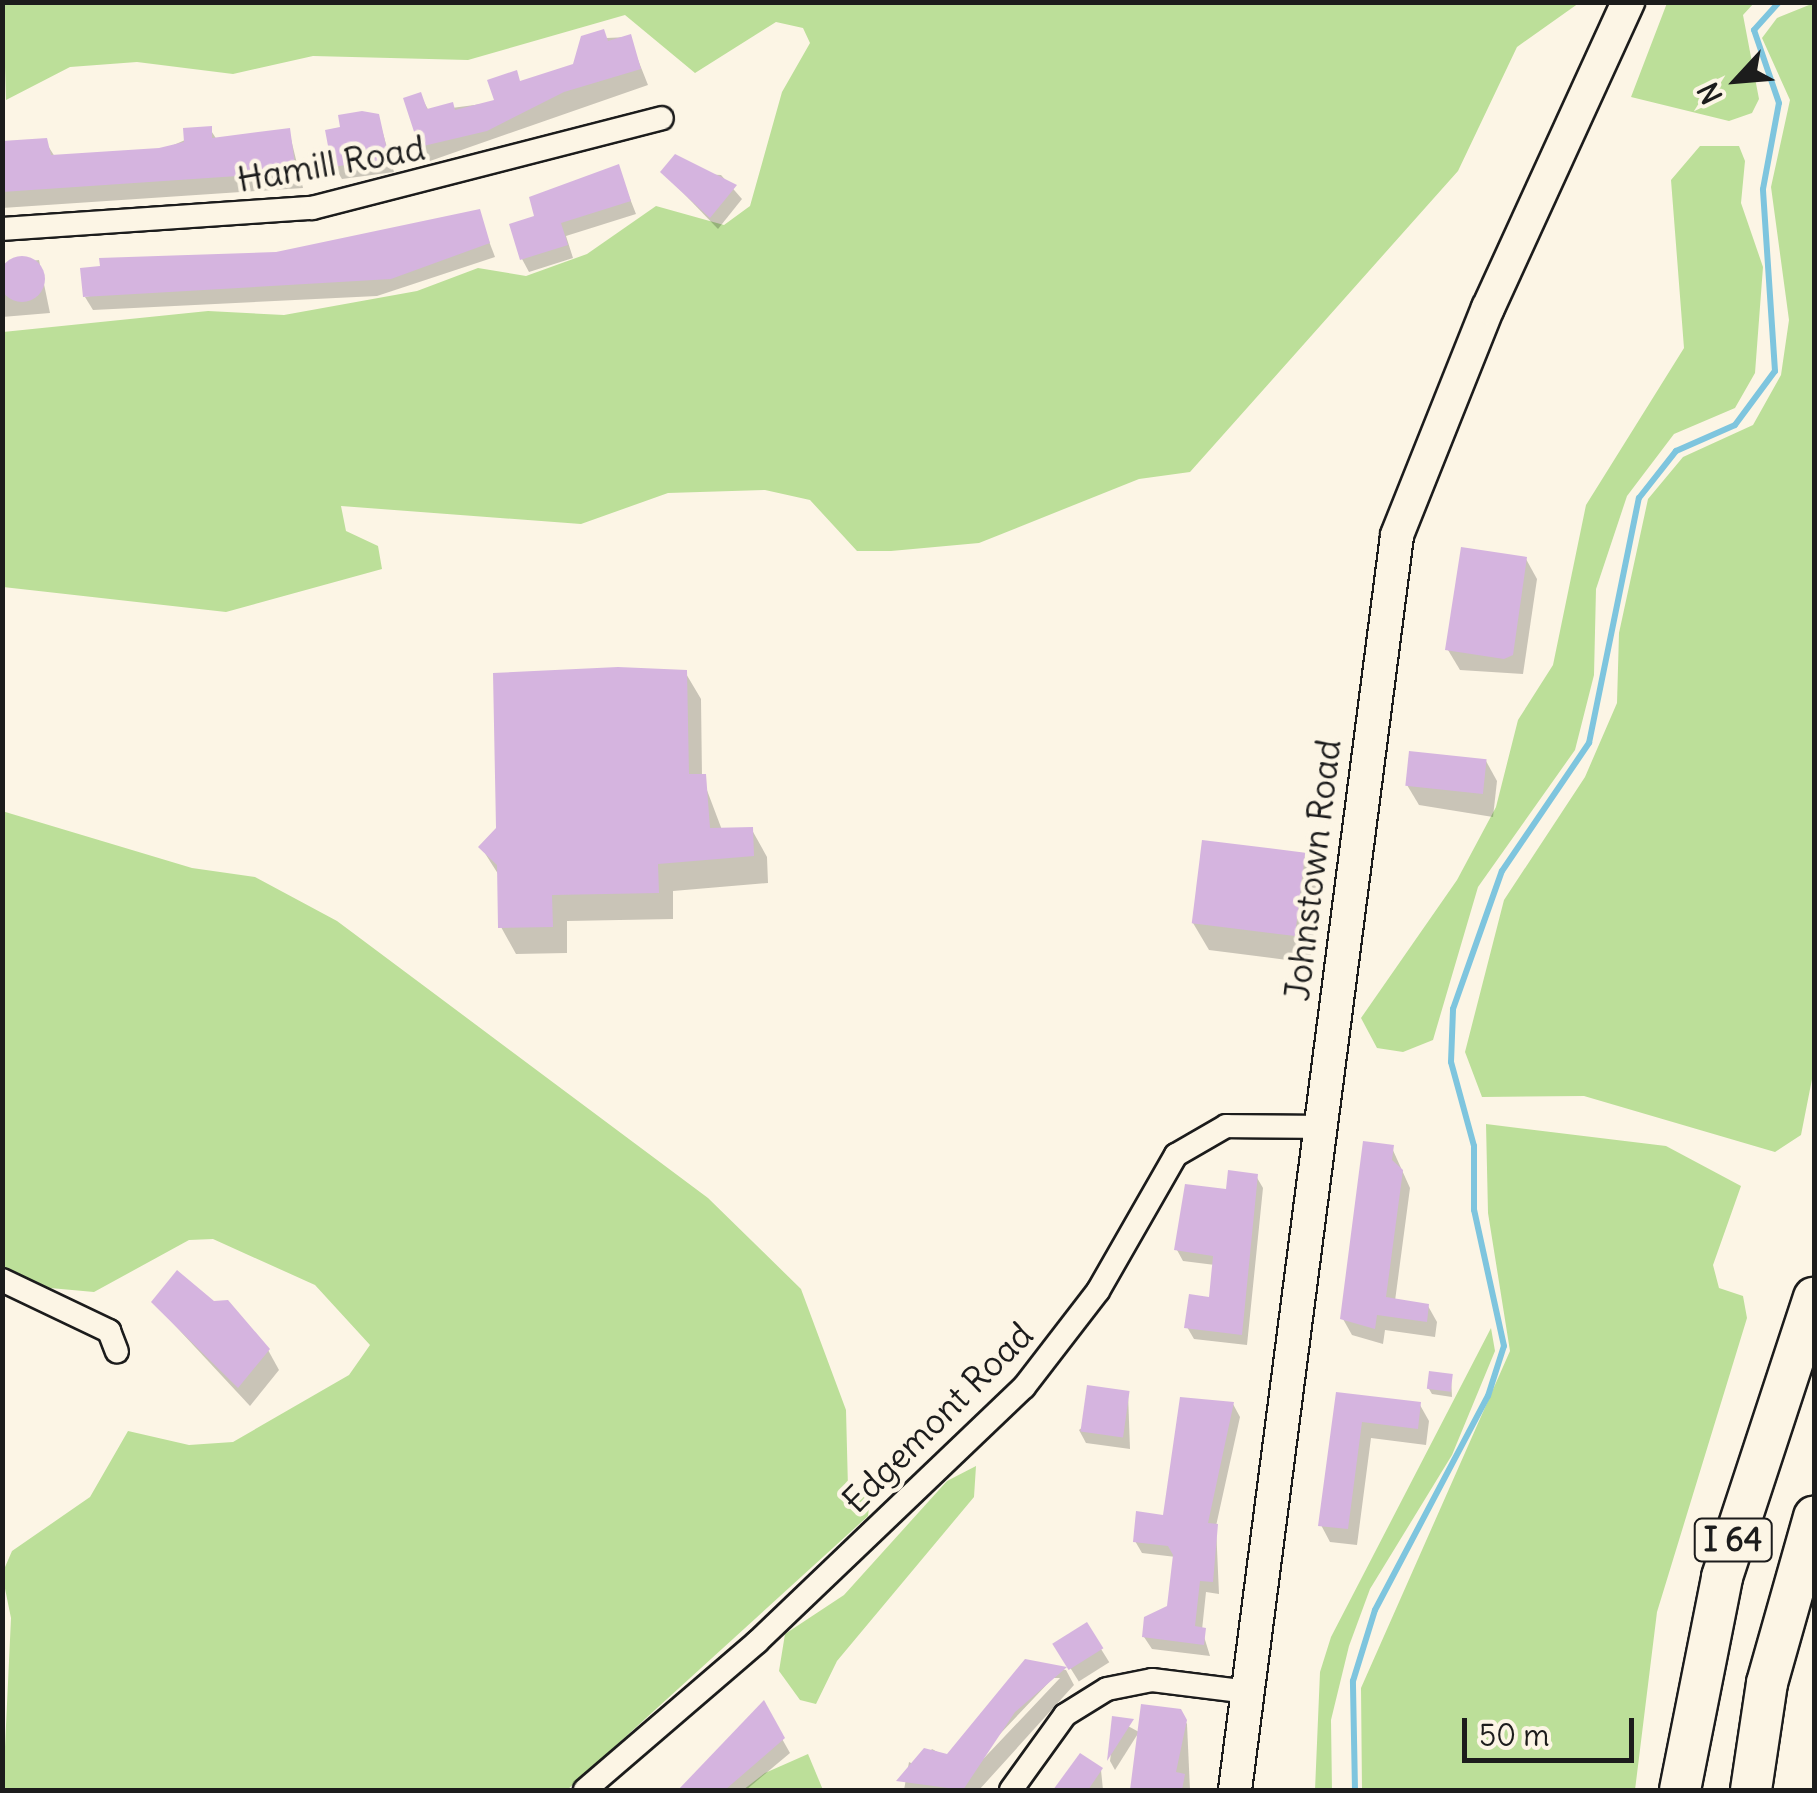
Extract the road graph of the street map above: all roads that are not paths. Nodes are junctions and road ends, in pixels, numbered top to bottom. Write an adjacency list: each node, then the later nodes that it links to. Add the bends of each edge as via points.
1 (1628, 2): 4 (street, Johnstown Road, via 1468,356 1398,536)
2 (662, 118): 3 (street, Hamill Road, via 312,208)
3 (2, 229)
4 (1319, 1127): 9 (street, Johnstown Road); 10 (street, Edgemont Road, via 1226,1126 1176,1156 1098,1291 1024,1387 757,1642)
5 (2, 1280): 7 (street, via 109,1331)
6 (1814, 1298): 13 (highway, I 64, via 1722,1578)
7 (117, 1352)
8 (1814, 1518): 14 (highway, I 64, via 1768,1684)
9 (1248, 1692): 11 (street, via 1152,1680 1107,1689 1065,1715); 12 (street, Johnstown Road)
10 (586, 1790)
11 (1011, 1790)
12 (1235, 1790)
13 (1680, 1790)
14 (1751, 1790)

